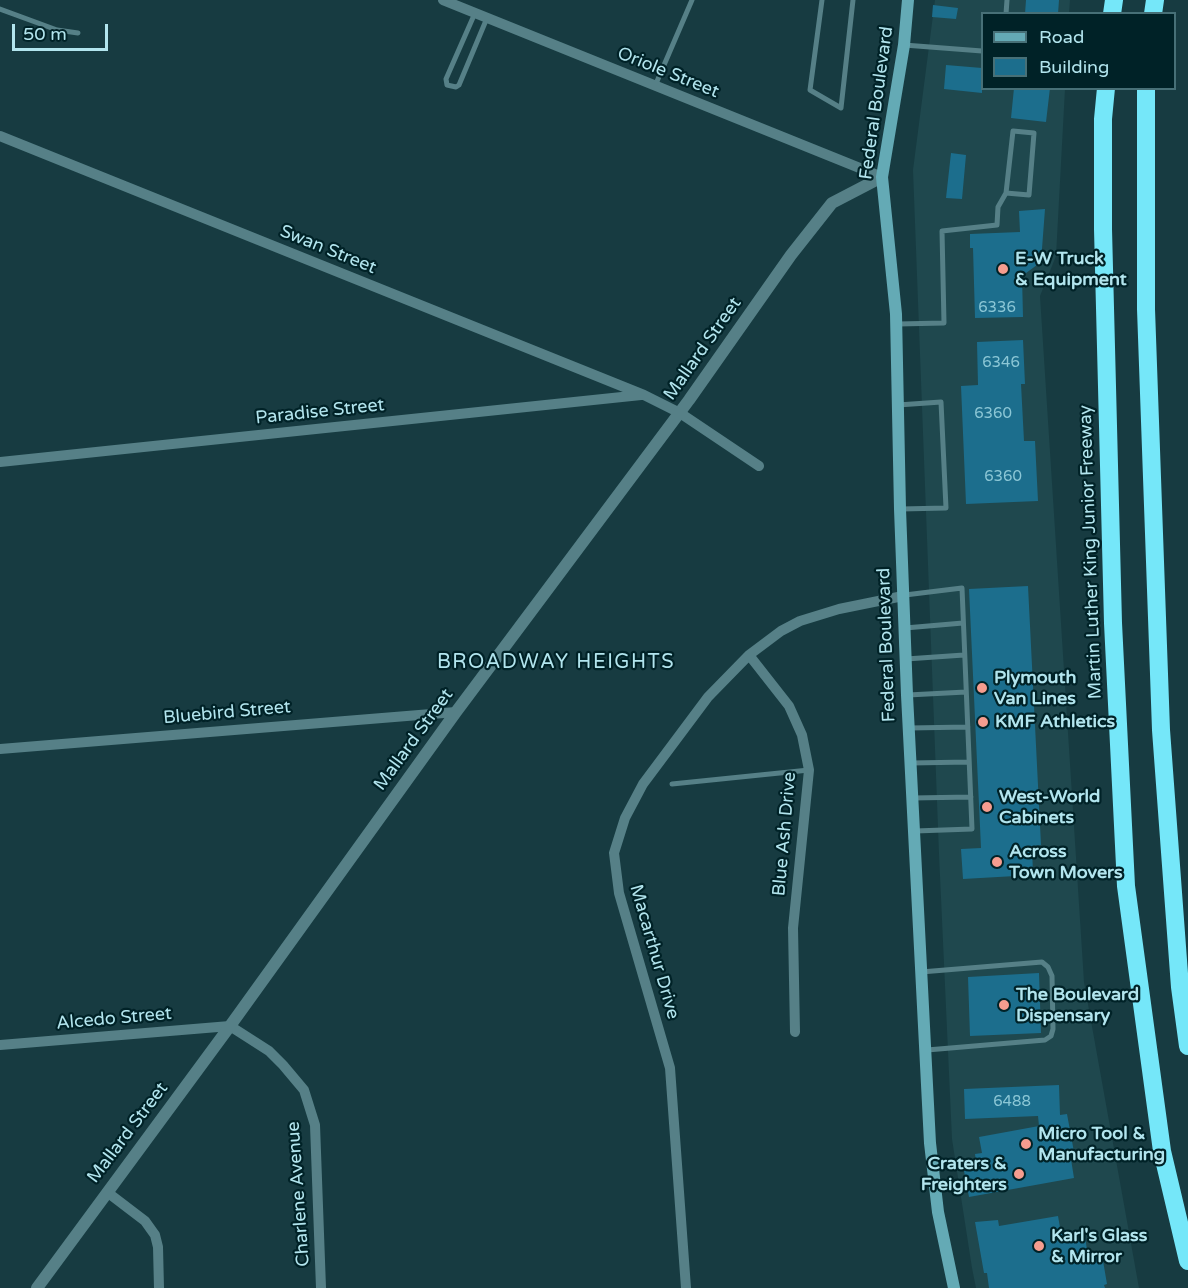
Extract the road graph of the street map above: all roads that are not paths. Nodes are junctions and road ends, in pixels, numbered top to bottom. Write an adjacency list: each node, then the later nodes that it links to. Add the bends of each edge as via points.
1 (443, 0): 7 (street, Oriole Street)
2 (692, 0): 12 (lane)
3 (822, 0): 4 (lane, via 810,90 840,108)
4 (853, 0)
5 (908, 0): 10 (main road, Federal Boulevard)
6 (0, 9): 9 (lane, via 57,30)
7 (475, 13): 8 (street, Oriole Street); 8 (lane, via 446,79 447,85 459,85)
8 (487, 18): 12 (street, Oriole Street)
9 (78, 33)
10 (904, 45): 11 (lane); 16 (main road, Federal Boulevard)
11 (981, 51)
12 (655, 86): 16 (street, Oriole Street)
13 (1106, 90): 51 (highway, Martin Luther King Junior Freeway, via 1104,289 1113,622 1126,886 1162,1151)
14 (1146, 90): 48 (highway, via 1146,309 1161,730)
15 (0, 135): 19 (street, Swan Street)
16 (882, 177): 18 (main road, Federal Boulevard); 21 (street, Mallard Street, via 832,203)
17 (1006, 194): 17 (lane, via 1013,131 1034,133 1029,195); 18 (lane, via 998,207 998,225 942,231 944,323)
18 (896, 324): 20 (main road, Federal Boulevard)
19 (644, 395): 21 (street, Swan Street); 22 (street, Paradise Street)
20 (898, 405): 24 (main road, Federal Boulevard); 24 (lane, via 941,402 946,508)
21 (680, 413): 23 (street, Swan Street); 33 (street, Mallard Street)
22 (0, 462)
23 (759, 466)
24 (900, 509): 25 (main road, Federal Boulevard)
25 (903, 596): 26 (lane, via 962,588); 27 (main road, Federal Boulevard); 28 (street, Macarthur Drive, via 800,621)
26 (963, 623): 27 (lane); 29 (lane)
27 (905, 628): 30 (main road, Federal Boulevard)
28 (749, 655): 39 (street, Blue Ash Drive, via 789,706 802,735); 55 (street, Macarthur Drive, via 708,697 643,784 624,818 614,853 619,893 670,1068)
29 (964, 655): 30 (lane); 31 (lane)
30 (906, 659): 32 (main road, Federal Boulevard)
31 (966, 692): 32 (lane); 34 (lane)
32 (907, 695): 35 (main road, Federal Boulevard)
33 (456, 712): 36 (street, Bluebird Street); 45 (street, Mallard Street)
34 (968, 727): 35 (lane); 37 (lane)
35 (909, 728): 38 (main road, Federal Boulevard)
36 (0, 749)
37 (969, 762): 38 (lane); 41 (lane)
38 (911, 763): 42 (main road, Federal Boulevard)
39 (809, 770): 40 (lane); 46 (street, Blue Ash Drive, via 793,928)
40 (672, 783)
41 (971, 797): 42 (lane); 43 (lane, via 972,829)
42 (912, 798): 43 (main road, Federal Boulevard)
43 (915, 831): 44 (main road, Federal Boulevard)
44 (921, 972): 49 (main road, Federal Boulevard); 49 (lane, via 1042,962 1052,976 1053,1029 1045,1040)
45 (230, 1026): 47 (street, Alcedo Street); 50 (street, Mallard Street); 54 (street, Charlene Avenue, via 269,1051 303,1090 315,1125)
46 (795, 1032)
47 (0, 1045)
48 (1188, 1046)
49 (926, 1050): 56 (main road, Federal Boulevard, via 938,1212)
50 (107, 1192): 52 (street, Mallard Street); 53 (street, via 145,1221 155,1235)
51 (1188, 1261)
52 (37, 1288)
53 (159, 1288)
54 (321, 1288)
55 (686, 1288)
56 (954, 1288)

